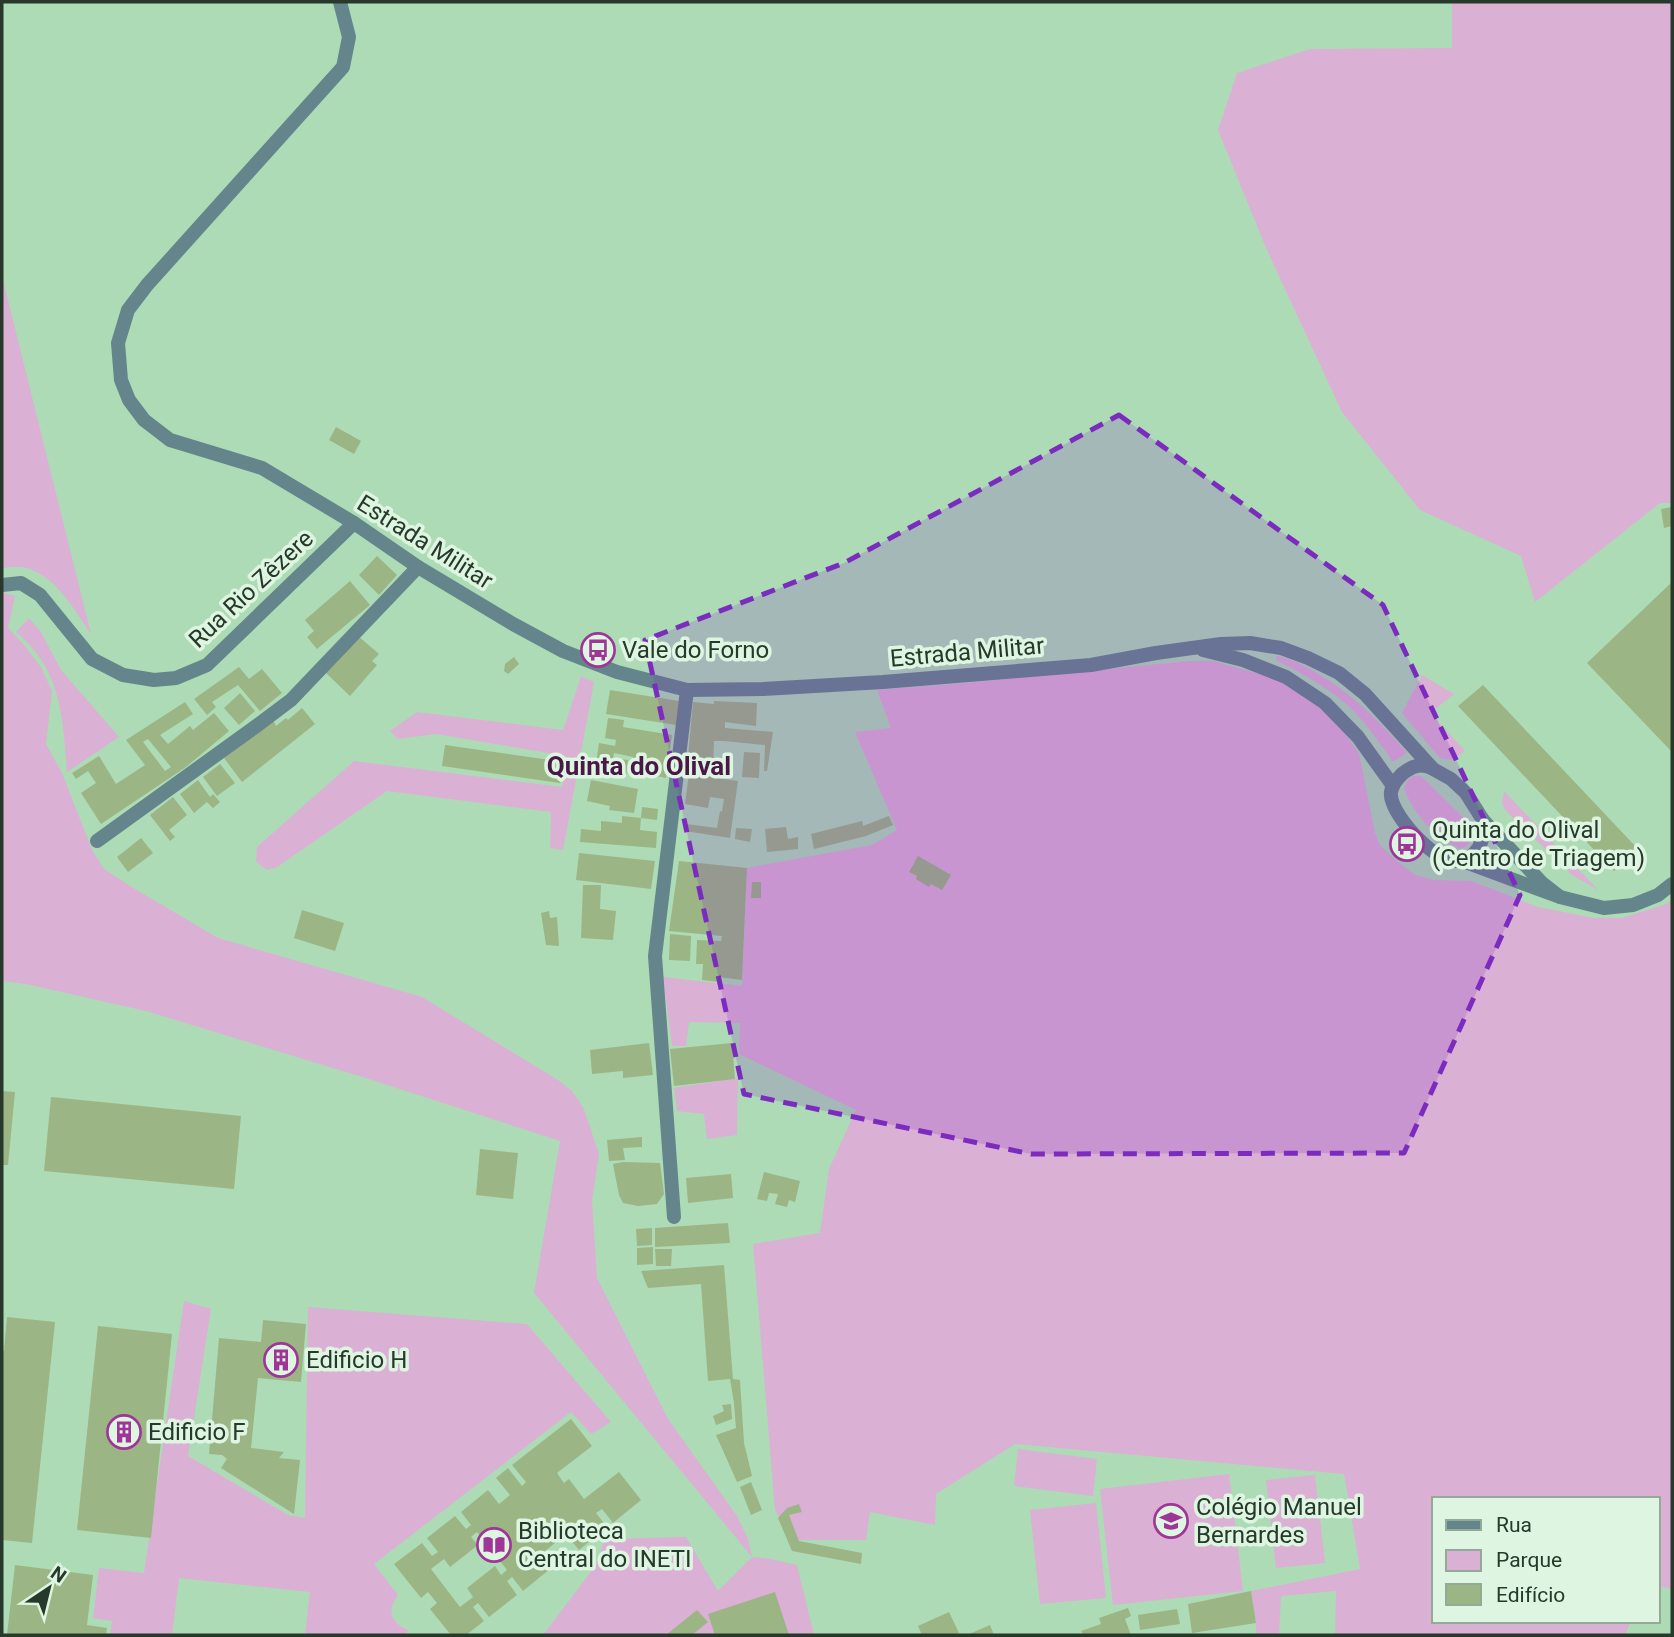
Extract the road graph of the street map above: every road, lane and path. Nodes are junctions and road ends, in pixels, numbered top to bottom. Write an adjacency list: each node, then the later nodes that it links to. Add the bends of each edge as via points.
1 (340, 2): 2 (street, Estrada Militar, via 349,37 343,66 147,285 128,310 118,343 121,380 129,400 144,420 170,440 262,468)
2 (354, 523): 3 (street, Estrada Militar); 4 (street, Rua Rio Zêzere, via 207,665 176,678 123,675 92,659 40,595 21,583)
3 (418, 567): 6 (street, Estrada Militar, via 563,651 617,672); 10 (street, via 291,700)
4 (2, 585)
5 (1194, 649): 6 (street, Estrada Militar, via 1091,665 925,679); 7 (street, Estrada Militar, via 1250,643 1281,648 1329,668 1366,694); 8 (street, Estrada Militar, via 1243,660 1286,677 1325,703 1358,737)
6 (687, 690): 14 (street, via 655,956)
7 (1433, 768): 8 (street, via 1417,765 1408,769); 9 (street, Estrada Militar, via 1465,793)
8 (1393, 786): 11 (street, Estrada Militar, via 1393,804 1414,834 1441,856)
9 (1483, 820): 11 (street, via 1479,849); 13 (street, Estrada Militar)
10 (97, 841)
11 (1460, 860): 13 (street, Estrada Militar)
12 (1672, 884): 13 (street, Estrada Militar, via 1633,905 1604,908)
13 (1560, 897)
14 (674, 1217)

